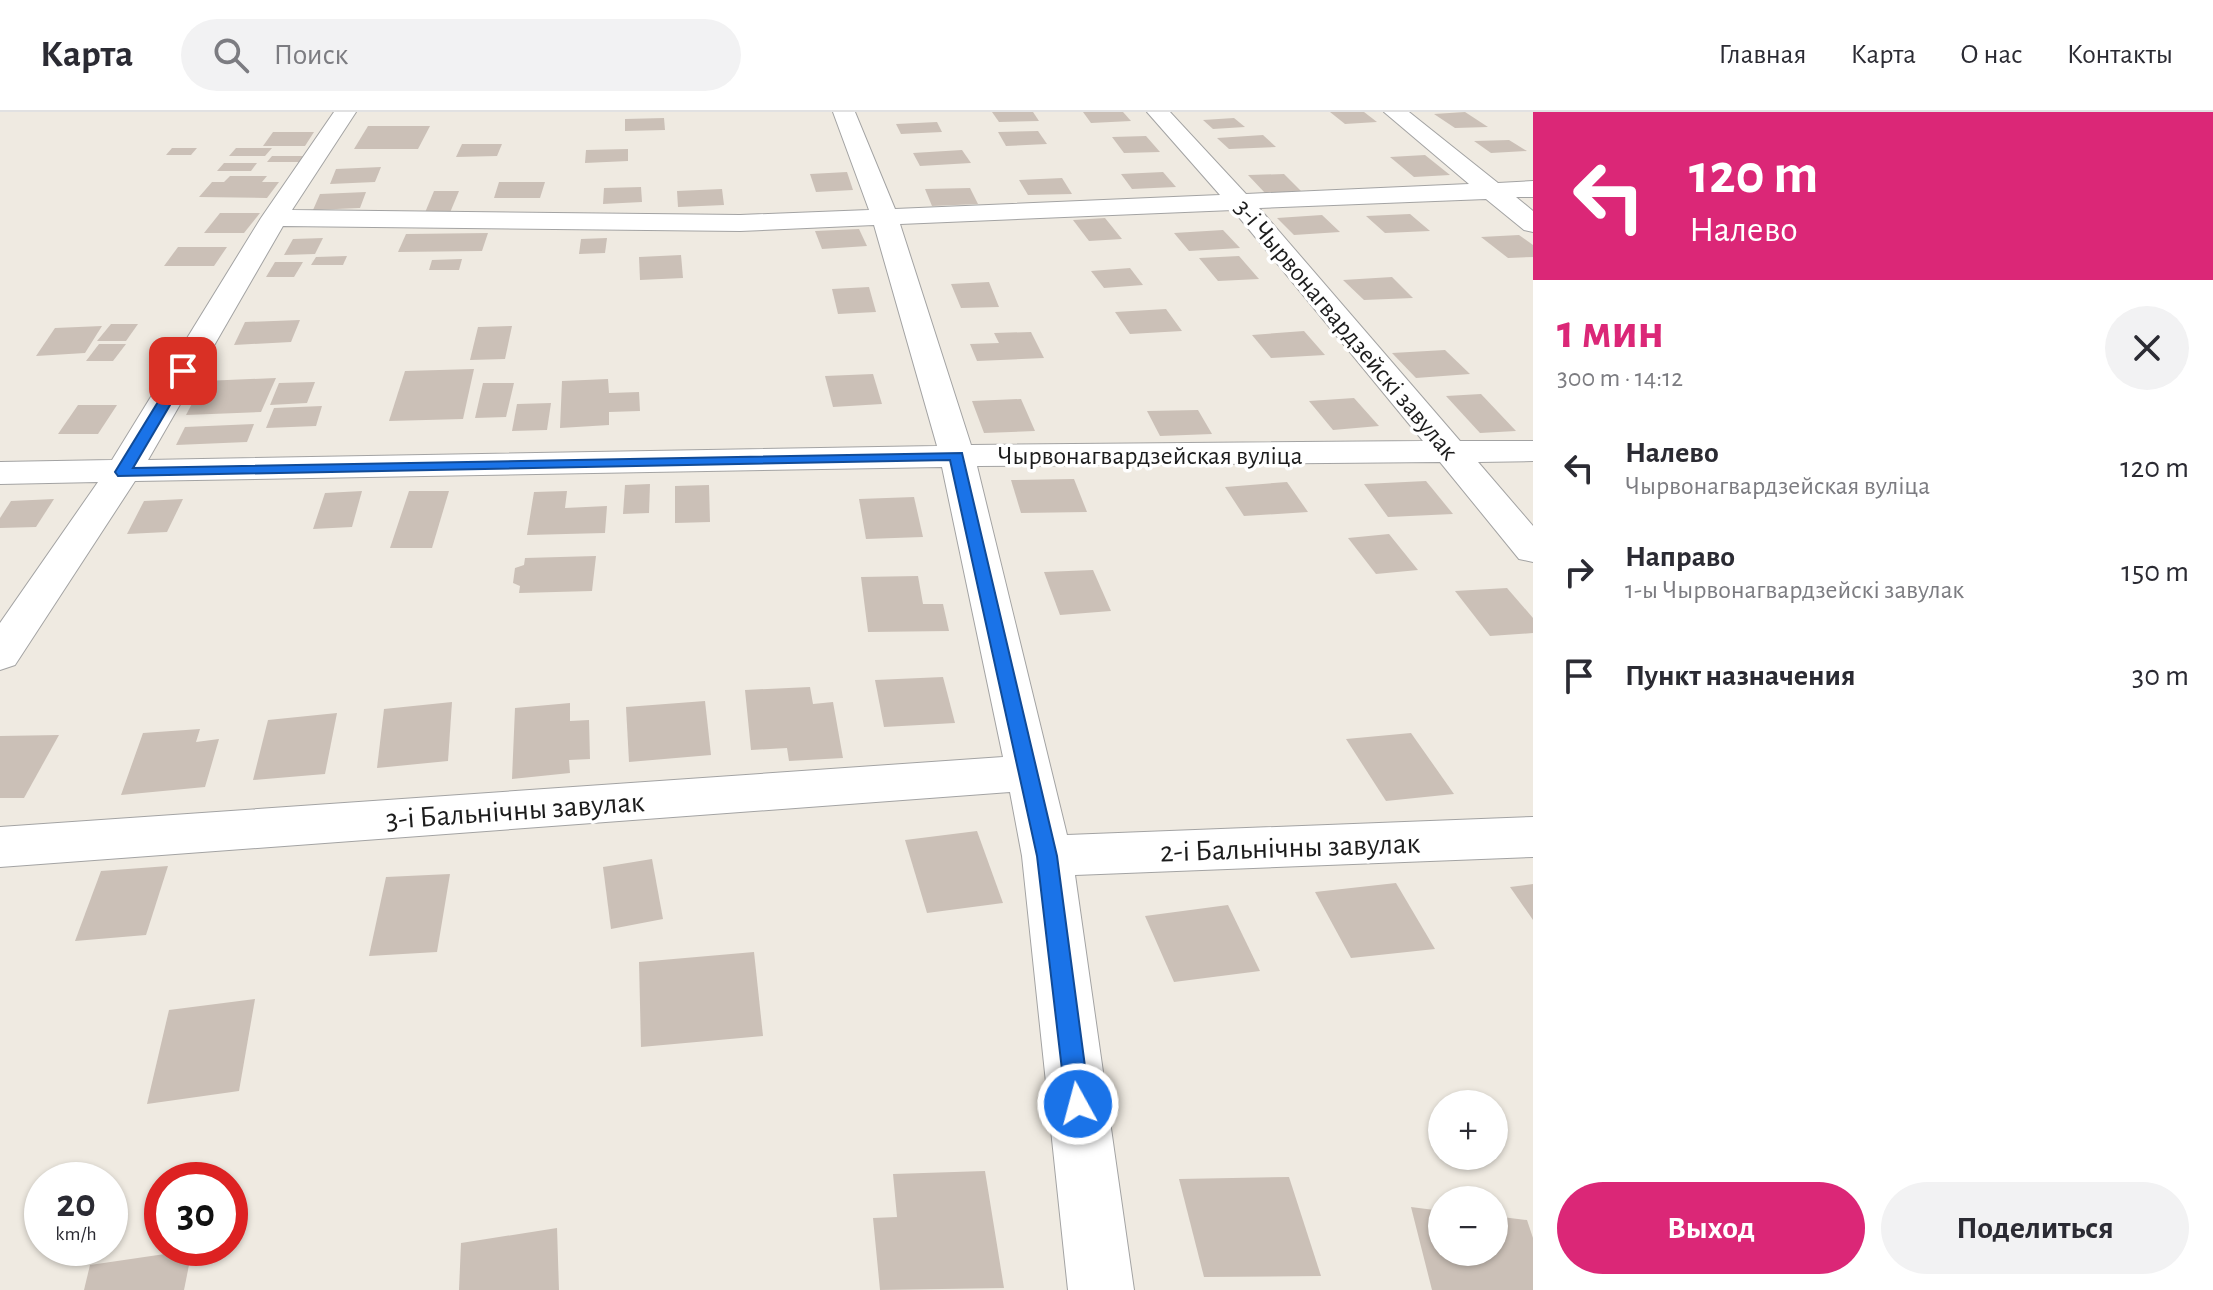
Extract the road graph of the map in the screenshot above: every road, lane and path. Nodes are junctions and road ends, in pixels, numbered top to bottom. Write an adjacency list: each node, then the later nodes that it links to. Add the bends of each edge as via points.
1 (345, 112): 9 (street)
2 (844, 112): 8 (street)
3 (1158, 112): 7 (street, 3-і Чырвонагвардзейскі завулак)
4 (1395, 112): 6 (street)
5 (1533, 189): 6 (street)
6 (1493, 191): 7 (street); 10 (street)
7 (1241, 203): 8 (street); 12 (street, 3-і Чырвонагвардзейскі завулак)
8 (885, 217): 9 (street, via 740,223); 13 (street)
9 (274, 218): 14 (street)
10 (1533, 224)
11 (1533, 451): 12 (street, Чырвонагвардзейская вуліца)
12 (1452, 453): 13 (street, Чырвонагвардзейская вуліца); 16 (street, 3-і Чырвонагвардзейскі завулак)
13 (957, 456): 14 (street, Чырвонагвардзейская вуліца); 18 (street)
14 (123, 472): 15 (street, Чырвонагвардзейская вуліца); 17 (street)
15 (0, 473)
16 (1533, 550)
17 (0, 655)
18 (1030, 773): 20 (street, 3-і Бальнічны завулак); 21 (street)
19 (1533, 837): 21 (street, 2-і Бальнічны завулак)
20 (0, 847)
21 (1047, 856): 22 (street)
22 (1101, 1290)

